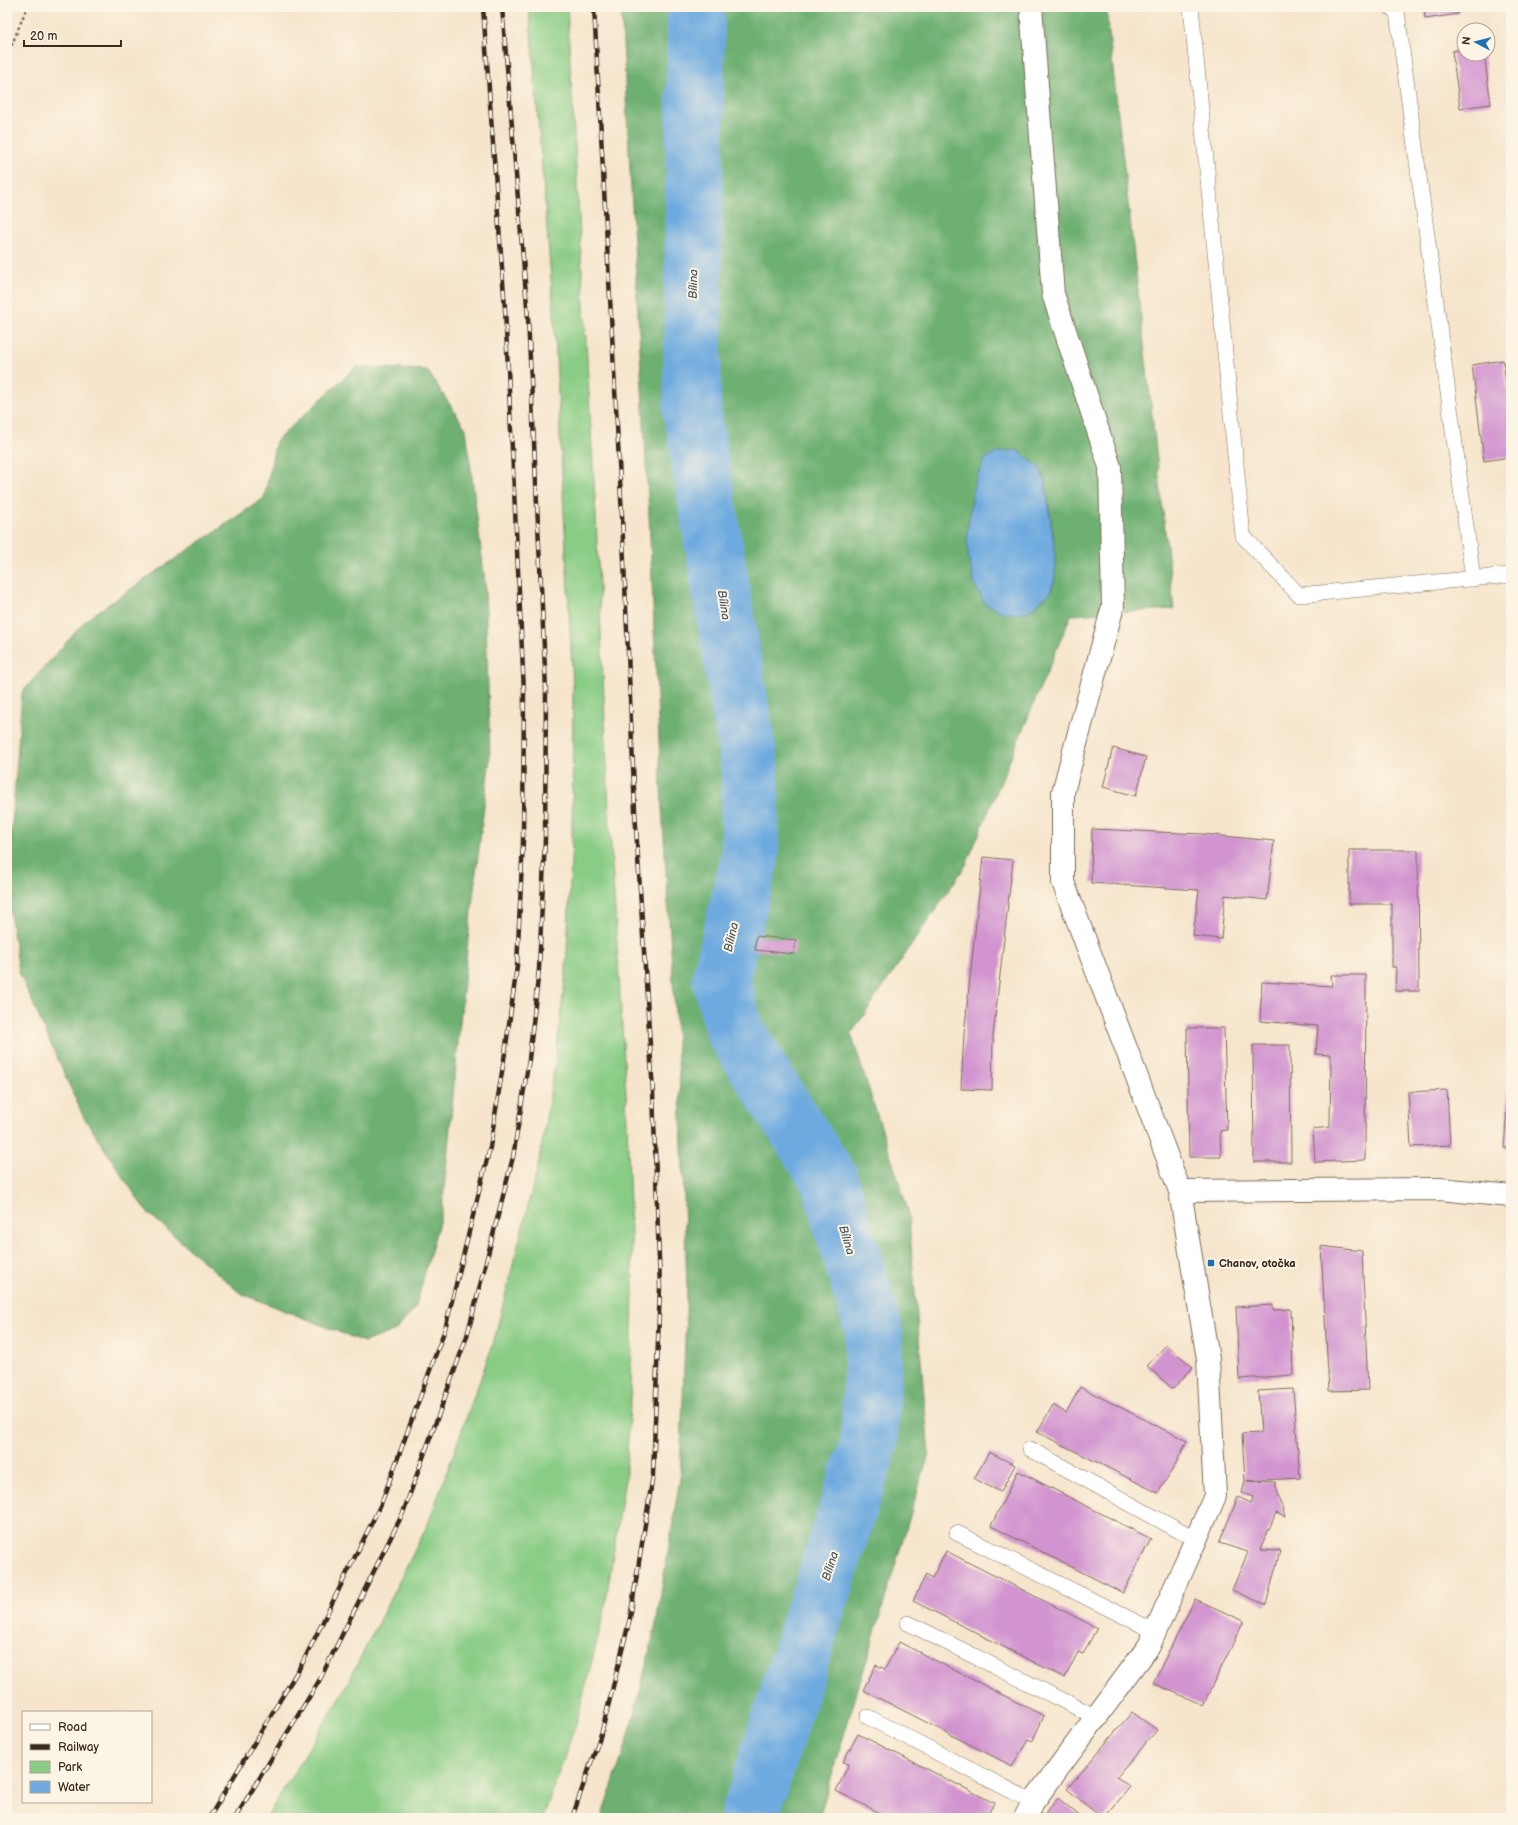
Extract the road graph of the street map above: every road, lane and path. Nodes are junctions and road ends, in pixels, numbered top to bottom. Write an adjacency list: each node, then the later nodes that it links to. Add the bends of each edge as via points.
1 (28, 7): 5 (path)
2 (1031, 7): 8 (street, via 1053,294 1110,467 1113,606 1063,792 1063,882)
3 (1191, 7): 7 (lane, via 1243,536 1299,595)
4 (1390, 7): 7 (lane, via 1397,12)
5 (7, 57)
6 (1511, 575): 7 (lane)
7 (1473, 579)
8 (1180, 1191): 9 (street, via 1440,1189); 12 (street, via 1208,1359 1216,1496)
9 (1511, 1196)
10 (1030, 1449): 12 (lane)
11 (957, 1533): 14 (lane)
12 (1196, 1540): 14 (street)
13 (908, 1623): 16 (lane)
14 (1156, 1632): 16 (street, via 1149,1646)
15 (868, 1717): 17 (lane)
16 (1096, 1717): 17 (street)
17 (1029, 1810)

